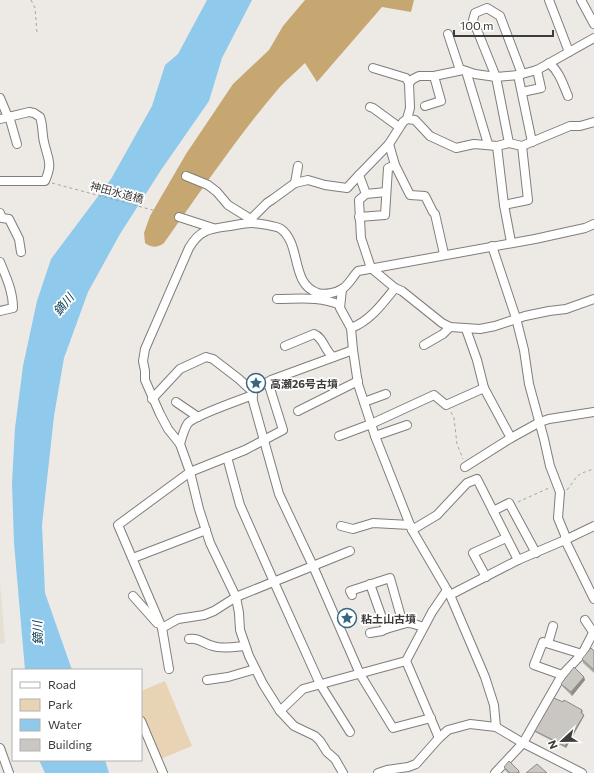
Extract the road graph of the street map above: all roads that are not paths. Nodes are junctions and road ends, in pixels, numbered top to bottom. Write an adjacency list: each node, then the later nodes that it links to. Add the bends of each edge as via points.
1 (549, 0): 6 (street)
2 (581, 0): 3 (street)
3 (594, 24)
4 (448, 34): 10 (street)
5 (594, 38): 6 (street)
6 (569, 52): 7 (street)
7 (549, 63): 9 (street); 16 (street, via 560,77)
8 (373, 68): 14 (street, via 406,78)
9 (537, 70): 11 (street); 15 (street, via 541,88)
10 (463, 71): 12 (street); 13 (street); 28 (street)
11 (520, 74): 13 (street); 13 (street, via 500,16 487,8 475,14 473,20); 15 (street)
12 (434, 76): 14 (street, via 419,76); 18 (street, via 441,101)
13 (496, 77): 25 (street)
14 (409, 83): 21 (street, via 410,108)
15 (522, 92): 24 (street)
16 (568, 96)
17 (0, 98): 20 (street)
18 (425, 106)
19 (370, 107): 23 (street)
20 (6, 117): 26 (street); 35 (street, via 29,112 40,117 50,171 45,181)
21 (407, 119): 23 (street); 28 (street, via 415,120 430,136 456,148)
22 (594, 122): 24 (street, via 570,126)
23 (399, 127): 27 (street)
24 (532, 142): 30 (street)
25 (509, 143): 29 (street); 30 (street)
26 (16, 144)
27 (389, 144): 31 (street); 33 (street)
28 (488, 144): 29 (street)
29 (498, 146): 39 (street)
30 (522, 146): 39 (street, via 528,200)
31 (396, 165): 37 (street, via 388,168); 49 (street, via 410,195 425,196 435,214)
32 (298, 166): 36 (street)
33 (359, 175): 36 (street, via 347,188 308,180); 38 (street)
34 (186, 176): 43 (street, via 208,185 228,205 249,218)
35 (0, 182)
36 (295, 183): 43 (street, via 267,202 252,218)
37 (386, 192): 38 (street); 42 (street, via 385,215)
38 (366, 194): 42 (street, via 359,200)
39 (504, 205): 46 (street)
40 (0, 213): 48 (street, via 2,218 9,219)
41 (179, 217): 45 (street)
42 (359, 217): 51 (street, via 361,238)
43 (251, 223): 45 (street); 53 (street, via 281,228 289,238 305,284 315,292 323,294)
44 (594, 224): 46 (street, via 585,228)
45 (214, 228): 71 (street, via 204,231 195,238 189,248 145,349 145,380)
46 (511, 242): 47 (street)
47 (492, 246): 49 (street); 58 (street)
48 (21, 252)
49 (444, 254): 51 (street)
50 (0, 262): 57 (street, via 11,292 13,308)
51 (371, 268): 52 (street); 53 (street, via 358,271)
52 (395, 288): 59 (street); 60 (street, via 374,313)
53 (342, 289): 56 (street)
54 (277, 299): 56 (street, via 328,300)
55 (594, 299): 58 (street, via 566,309)
56 (340, 306): 60 (street)
57 (0, 311)
58 (516, 318): 61 (street, via 495,326); 77 (street, via 529,384)
59 (450, 327): 61 (street); 63 (street)
60 (351, 328): 64 (street)
61 (466, 329): 68 (street)
62 (285, 346): 65 (street, via 314,334)
63 (424, 346)
64 (353, 350): 65 (street); 66 (street)
65 (333, 357): 67 (street)
66 (358, 381): 73 (street); 74 (street)
67 (268, 382): 69 (street); 83 (street, via 283,430)
68 (484, 388): 78 (street, via 446,405 434,395); 82 (street)
69 (253, 393): 71 (street, via 213,359 206,358 180,369); 76 (street); 83 (street)
70 (386, 394): 73 (street)
71 (152, 399): 84 (street, via 168,429)
72 (176, 402): 76 (street)
73 (364, 402): 78 (street)
74 (298, 411)
75 (594, 412): 77 (street)
76 (198, 417): 84 (street, via 189,423 183,432)
77 (540, 422): 82 (street); 94 (street, via 550,466 560,492 558,518)
78 (372, 424): 80 (street); 81 (street)
79 (407, 425): 81 (street)
80 (339, 436)
81 (375, 436): 91 (street)
82 (511, 438): 86 (street)
83 (264, 440): 85 (street); 99 (street, via 279,494)
84 (180, 444): 87 (street)
85 (227, 457): 87 (street); 101 (street, via 240,505)
86 (465, 467)
87 (190, 472): 92 (street); 97 (street, via 118,525)
88 (492, 511): 91 (street, via 477,479 467,483 437,516); 93 (street); 96 (street, via 509,503)
89 (341, 526): 91 (street, via 353,529 372,523)
90 (594, 526): 94 (street)
91 (411, 528): 103 (street)
92 (206, 530): 97 (street); 106 (street)
93 (506, 538): 98 (street); 100 (street, via 473,553)
94 (566, 540): 96 (street); 107 (street)
95 (350, 551): 99 (street)
96 (536, 553): 98 (street)
97 (133, 558): 112 (street)
98 (518, 560): 100 (street)
99 (313, 566): 101 (street); 123 (street)
100 (486, 577): 103 (street)
101 (274, 582): 106 (street); 126 (street)
102 (370, 584): 104 (street, via 350,591); 109 (street, via 390,578); 113 (street)
103 (449, 593): 111 (street); 130 (street, via 485,677 494,705)
104 (352, 595)
105 (133, 596): 112 (street)
106 (236, 597): 112 (street, via 214,611 178,619); 118 (street, via 240,630)
107 (594, 599)
108 (585, 620): 114 (street)
109 (403, 624): 111 (street); 113 (street)
110 (553, 626): 117 (street)
111 (423, 627): 120 (street)
112 (162, 628): 121 (street)
113 (386, 629): 115 (street)
114 (594, 632): 119 (street)
115 (370, 633)
116 (189, 639): 118 (street, via 195,638 220,648)
117 (548, 643): 119 (street); 124 (street, via 543,642 534,665)
118 (245, 646): 122 (street)
119 (582, 654): 124 (street)
120 (406, 661): 123 (street); 128 (street)
121 (169, 669)
122 (255, 669): 125 (street); 127 (street)
123 (360, 674): 126 (street); 128 (street, via 393,728)
124 (562, 675): 133 (street)
125 (207, 680)
126 (320, 684): 127 (street, via 303,689); 131 (street)
127 (280, 711): 137 (street, via 294,726 315,736)
128 (431, 718): 132 (street)
129 (142, 723): 136 (street)
130 (496, 727): 132 (street, via 470,724 448,730); 133 (street)
131 (350, 732)
132 (439, 738): 138 (street, via 416,764)
133 (523, 743): 139 (street); 140 (street)
134 (1, 752): 135 (street)
135 (9, 773)
136 (163, 773)
137 (343, 773)
138 (378, 773)
139 (495, 773)
140 (582, 773)

